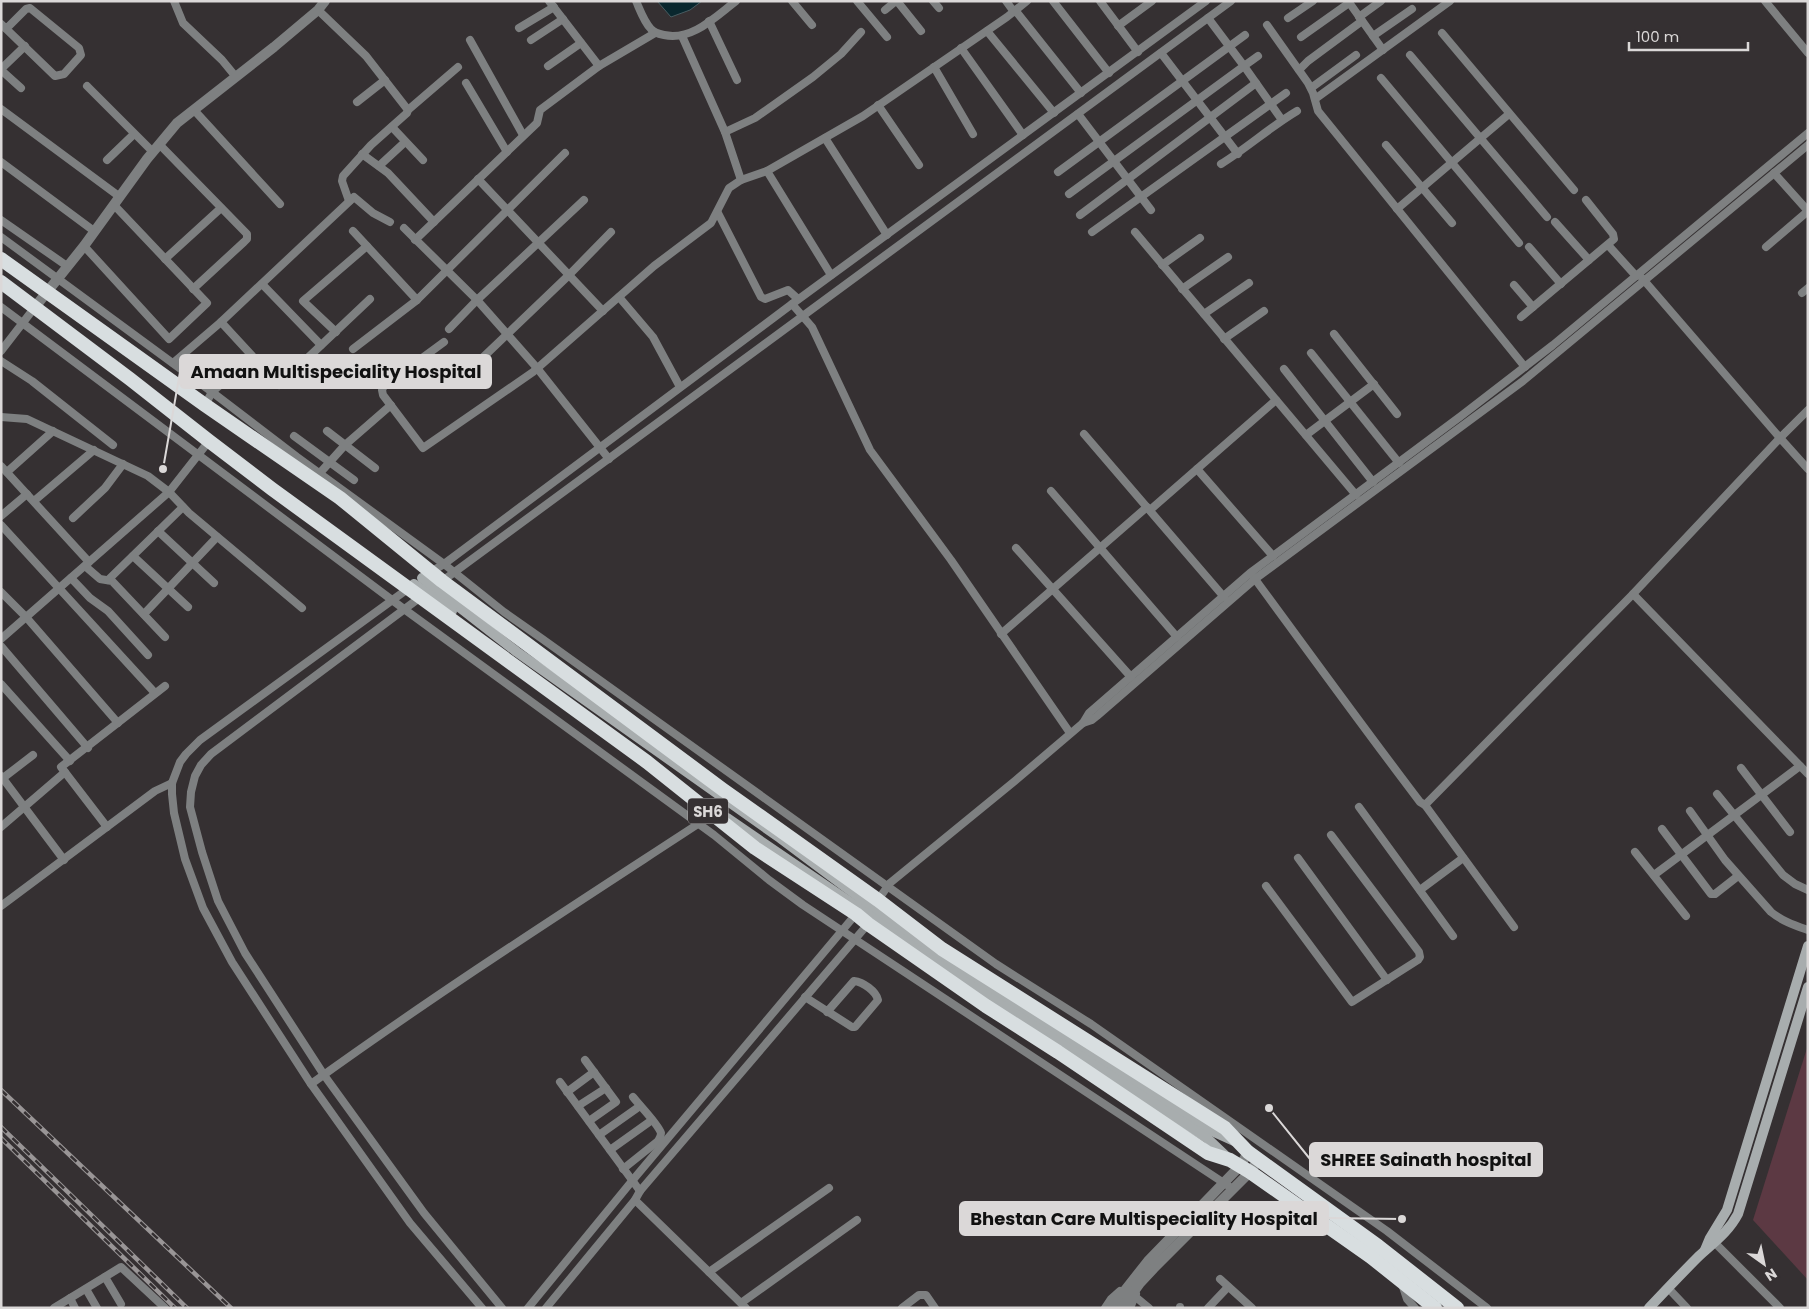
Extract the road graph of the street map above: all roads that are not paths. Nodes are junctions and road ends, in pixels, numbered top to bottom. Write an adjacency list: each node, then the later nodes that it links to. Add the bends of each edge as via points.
1 (174, 1): 70 (street, via 184,23)
2 (325, 1): 24 (street)
3 (636, 1): 40 (street, via 649,28)
4 (736, 1): 31 (street)
5 (792, 1): 34 (street)
6 (857, 1): 47 (street)
7 (896, 1): 25 (street); 37 (street)
8 (933, 1): 22 (street)
9 (1006, 1): 26 (street)
10 (1027, 1): 26 (street)
11 (1053, 1): 69 (street)
12 (1100, 1): 35 (street)
13 (1206, 1): 42 (street)
14 (1231, 1): 27 (street)
15 (1313, 1): 28 (street)
16 (1381, 1): 30 (street)
17 (1450, 1): 55 (street)
18 (1765, 1): 58 (street)
19 (1151, 2): 35 (street)
20 (1348, 2): 30 (street); 46 (street)
21 (551, 4): 29 (street); 36 (street)
22 (939, 8)
23 (1412, 9): 45 (street)
24 (318, 10): 70 (street); 72 (street, via 366,56)
25 (885, 10)
26 (1015, 11): 38 (street); 80 (street)
27 (1208, 18): 52 (street); 53 (street)
28 (1288, 18)
29 (563, 19): 49 (street); 50 (street)
30 (1361, 19): 45 (street); 68 (street)
31 (709, 21): 44 (street); 73 (street)
32 (1267, 25): 68 (street)
33 (4, 26): 51 (street); 51 (street, via 30,8 79,48 81,54 64,74 55,76)
34 (812, 26)
35 (1118, 26): 56 (street)
36 (519, 28)
37 (921, 31)
38 (987, 31): 54 (street); 91 (street)
39 (861, 32): 97 (street, via 813,77 755,118)
40 (655, 33): 44 (street); 63 (street)
41 (1442, 33): 93 (street)
42 (1161, 34): 52 (street); 56 (street)
43 (1245, 35): 53 (street)
44 (682, 36): 97 (street)
45 (1373, 36): 55 (street)
46 (1301, 37)
47 (887, 38)
48 (470, 40): 101 (street)
49 (531, 40)
50 (581, 43): 62 (street); 63 (street)
51 (24, 46): 67 (street)
52 (1170, 46): 57 (street)
53 (1228, 47): 64 (street); 74 (street)
54 (961, 48): 66 (street); 102 (street)
55 (1383, 50): 82 (street)
56 (1138, 52): 69 (street)
57 (1161, 53): 74 (street); 92 (street)
58 (1808, 53)
59 (1356, 54): 79 (street)
60 (1258, 56): 64 (street)
61 (1410, 56): 105 (street)
62 (548, 66)
63 (599, 66): 101 (street, via 540,110 537,123)
64 (1244, 66): 76 (street); 83 (street)
65 (458, 67): 89 (street)
66 (934, 67): 85 (street); 100 (street)
67 (1, 70): 78 (street)
68 (1299, 70): 79 (street)
69 (1109, 73): 80 (street)
70 (236, 77): 88 (street)
71 (1381, 78): 119 (street)
72 (385, 80): 84 (street); 89 (street)
73 (737, 80)
74 (1182, 81): 83 (street); 107 (street)
75 (466, 83): 111 (street)
76 (1256, 83): 86 (street); 94 (street)
77 (87, 86): 99 (street)
78 (21, 88)
79 (1311, 88): 82 (street)
80 (1082, 92): 91 (street)
81 (1286, 93): 86 (street)
82 (1314, 99): 139 (street, via 1318,111)
83 (1197, 101): 94 (street); 118 (street)
84 (358, 102)
85 (878, 105): 103 (street); 120 (street)
86 (1271, 105): 95 (street); 104 (street)
87 (1, 109): 135 (street)
88 (194, 110): 110 (street, via 177,123); 137 (street)
89 (408, 110): 96 (street)
90 (1297, 111): 95 (street)
91 (1054, 113): 102 (street)
92 (1078, 114): 107 (street); 201 (street)
93 (1510, 114): 105 (street); 130 (street)
94 (1210, 118): 104 (street); 128 (street)
95 (1282, 120): 114 (street)
96 (392, 127): 106 (street); 113 (street)
97 (725, 132): 127 (street)
98 (1808, 133): 177 (street)
99 (134, 134): 110 (street); 115 (street)
100 (973, 134)
101 (523, 135): 111 (street)
102 (1023, 135): 157 (street)
103 (825, 138): 123 (street); 157 (street)
104 (1225, 138): 114 (street); 132 (street)
105 (1481, 138): 119 (street); 145 (street)
106 (406, 142): 116 (street); 122 (street)
107 (1099, 142): 118 (street); 124 (street)
108 (1386, 145): 129 (street)
109 (1808, 145): 125 (street)
110 (156, 148): 135 (street); 138 (street)
111 (507, 152): 126 (street)
112 (566, 153): 140 (street)
113 (362, 154): 122 (street); 136 (street, via 343,176)
114 (1238, 154): 121 (street)
115 (107, 160)
116 (423, 160)
117 (1, 162): 152 (street)
118 (1115, 162): 128 (street); 131 (street)
119 (1452, 162): 129 (street); 162 (street)
120 (919, 164)
121 (1221, 164)
122 (379, 166): 148 (street)
123 (768, 171): 127 (street); 176 (street)
124 (1058, 172)
125 (1774, 173): 142 (street); 179 (street)
126 (478, 179): 140 (street); 148 (street)
127 (741, 180): 143 (street, via 729,188)
128 (1129, 180): 132 (street); 144 (street)
129 (1423, 188): 139 (street); 150 (street)
130 (1574, 190)
131 (1069, 194)
132 (1142, 197): 141 (street); 155 (street)
133 (584, 200): 161 (street)
134 (1586, 200): 163 (street, via 1613,234 1614,239)
135 (117, 201): 152 (street); 170 (street)
136 (349, 201): 147 (street, via 354,196 373,213); 182 (street)
137 (280, 204)
138 (221, 208): 170 (street); 185 (street, via 247,238)
139 (1397, 209): 219 (street)
140 (508, 210): 161 (street); 174 (street)
141 (1151, 210)
142 (1808, 211): 167 (street)
143 (718, 213): 188 (street, via 711,223); 193 (street, via 761,297 788,290)
144 (1080, 215)
145 (1547, 217)
146 (1, 220): 173 (street)
147 (390, 222)
148 (434, 222): 160 (street)
149 (1556, 222): 171 (street)
150 (1452, 223)
151 (404, 228): 160 (street)
152 (94, 231): 164 (street)
153 (353, 231): 165 (street)
154 (611, 232): 175 (street)
155 (1092, 232)
156 (1135, 232): 172 (street)
157 (887, 235): 176 (street)
158 (1, 238): 178 (street)
159 (1200, 238): 172 (street)
160 (415, 240): 174 (street)
161 (539, 243): 175 (street); 191 (street)
162 (1519, 244)
163 (1608, 245): 171 (street); 177 (street)
164 (84, 246): 173 (street); 185 (street, via 169,339 207,303)
165 (367, 246): 190 (street); 192 (street)
166 (1529, 247): 183 (street)
167 (1766, 247)
168 (1228, 256): 186 (street)
169 (1, 259): 187 (highway)
170 (165, 259): 185 (street)
171 (1589, 260): 183 (street)
172 (1162, 265): 186 (street)
173 (67, 266): 178 (street)
174 (447, 271): 190 (street); 191 (street)
175 (569, 275): 197 (street); 207 (street)
176 (831, 275): 193 (street)
177 (1637, 275): 179 (street); 219 (street)
178 (57, 279): 187 (street); 217 (street)
179 (1644, 281): 238 (street); 277 (street, via 1523,381)
180 (1, 282): 195 (highway, SH6)
181 (1249, 283): 200 (street)
182 (262, 284): 199 (street); 203 (street)
183 (1561, 284): 196 (street)
184 (1514, 285): 196 (street)
185 (193, 288)
186 (1182, 289): 200 (street)
187 (46, 292): 195 (street); 227 (highway)
188 (618, 297): 197 (street); 223 (street, via 653,337)
189 (370, 299): 206 (street)
190 (417, 300): 212 (street)
191 (477, 300): 205 (street); 207 (street)
192 (303, 301): 199 (street); 206 (street)
193 (795, 301): 201 (street); 223 (street)
194 (1, 307): 204 (street)
195 (35, 307): 204 (street); 239 (highway, SH6)
196 (1534, 307): 202 (street)
197 (603, 311): 220 (street)
198 (1264, 311): 209 (street)
199 (290, 312): 211 (street)
200 (1204, 314): 209 (street)
201 (803, 316): 245 (street); 295 (street, via 812,327 870,450)
202 (1521, 317)
203 (221, 322): 215 (street); 217 (street)
204 (22, 324): 213 (street); 244 (street)
205 (449, 329)
206 (336, 332): 211 (street)
207 (506, 334): 218 (street); 220 (street)
208 (1334, 334): 222 (street)
209 (1224, 339): 225 (street)
210 (444, 342): 228 (street, via 384,386 383,395)
211 (321, 345): 215 (street, via 279,385)
212 (352, 350)
213 (1, 351)
214 (1311, 353): 226 (street)
215 (253, 357): 224 (street)
216 (1, 361): 240 (street, via 32,381)
217 (173, 363): 224 (street)
218 (476, 364)
219 (1525, 367): 247 (street)
220 (537, 368): 228 (street, via 423,448); 242 (street)
221 (1284, 369): 232 (street)
222 (1374, 384): 226 (street); 230 (street)
223 (680, 387): 242 (street)
224 (212, 392): 227 (street); 254 (street)
225 (1276, 400): 237 (street); 251 (street)
226 (1350, 402): 232 (street); 247 (street)
227 (204, 404): 280 (highway, via 340,498)
228 (391, 405): 241 (street)
229 (1808, 410): 238 (street)
230 (1397, 414)
231 (1, 417): 233 (street, via 27,419)
232 (1325, 421): 237 (street); 256 (street)
233 (53, 431): 243 (street); 253 (street)
234 (327, 431): 241 (street)
235 (1084, 434): 263 (street)
236 (294, 436): 246 (street)
237 (1306, 436): 260 (street)
238 (1780, 438): 252 (street); 287 (street)
239 (209, 441): 244 (street); 280 (highway, SH6)
240 (113, 445)
241 (345, 445): 246 (street); 250 (street)
242 (600, 446): 245 (street); 275 (street)
243 (94, 450): 248 (street); 261 (street)
244 (198, 456): 258 (street); 289 (street)
245 (608, 459): 276 (street)
246 (330, 462): 254 (street); 255 (street)
247 (1399, 463): 256 (street)
248 (123, 464): 258 (street, via 148,476); 265 (street, via 105,488)
249 (1, 466): 253 (street)
250 (375, 468)
251 (1197, 469): 263 (street); 272 (street)
252 (1808, 469)
253 (7, 472): 259 (street)
254 (319, 474): 275 (street)
255 (354, 480)
256 (1373, 482): 260 (street)
257 (1051, 491): 270 (street)
258 (169, 492): 262 (street); 274 (street)
259 (27, 494): 261 (street); 264 (street)
260 (1356, 495): 272 (street)
261 (34, 501): 274 (street)
262 (183, 507): 267 (street); 268 (street)
263 (1148, 509): 270 (street); 288 (street)
264 (1, 516)
265 (73, 518)
266 (1, 525): 282 (street)
267 (158, 531): 271 (street); 273 (street)
268 (217, 537): 273 (street); 291 (street)
269 (1016, 548): 285 (street)
270 (1100, 548): 285 (street); 297 (street)
271 (133, 556): 279 (street); 283 (street)
272 (1273, 556): 277 (street)
273 (192, 563): 281 (street); 283 (street)
274 (87, 564): 278 (street); 279 (street, via 100,580)
275 (444, 564): 276 (street); 280 (street)
276 (455, 572): 284 (street); 340 (street, via 504,612)
277 (1253, 576): 288 (street); 307 (street, via 1097,716); 321 (street, via 1349,708)
278 (71, 578): 282 (street); 300 (street, via 108,611)
279 (108, 580): 293 (street)
280 (419, 580): 284 (highway, SH6); 284 (highway); 289 (street)
281 (214, 582)
282 (59, 588): 294 (street); 306 (street)
283 (168, 589): 290 (street); 293 (street)
284 (431, 589): 292 (street); 344 (highway); 346 (highway, SH6, via 755,848); 375 (main road, via 780,838 936,954 1212,1131); 376 (main road, via 716,810 931,960 1207,1138)
285 (1052, 590): 295 (street); 303 (street)
286 (1, 592): 294 (street)
287 (1634, 594): 313 (street); 321 (street)
288 (1224, 597): 297 (street)
289 (392, 600): 292 (street); 301 (street)
290 (188, 607)
291 (302, 608)
292 (404, 610): 302 (street); 326 (street)
293 (144, 614): 296 (street)
294 (26, 618): 298 (street); 308 (street)
295 (1001, 634): 309 (street)
296 (165, 637)
297 (1177, 637): 303 (street)
298 (1, 639)
299 (1, 646): 310 (street)
300 (148, 656)
301 (312, 659): 302 (street); 318 (street, via 200,740 180,762)
302 (322, 672): 363 (street, via 200,765 191,792 190,807 218,901 245,953)
303 (1131, 677): 307 (street, via 1089,713)
304 (1, 684): 312 (street)
305 (165, 686): 306 (street)
306 (155, 693): 308 (street)
307 (1083, 723): 309 (street)
308 (118, 724): 310 (street)
309 (1070, 733): 340 (street)
310 (88, 748): 312 (street)
311 (34, 755): 317 (street)
312 (70, 761): 315 (street, via 61,767)
313 (1800, 766): 316 (street); 320 (street)
314 (1741, 768): 320 (street)
315 (65, 772): 322 (street); 328 (street)
316 (1808, 774)
317 (3, 779): 322 (street)
318 (172, 783): 328 (street, via 155,791); 365 (street, via 174,813 185,859 203,908 232,962)
319 (1718, 794): 325 (street)
320 (1761, 795): 325 (street); 330 (street)
321 (1425, 805): 336 (street)
322 (24, 806): 327 (street); 337 (street)
323 (1359, 807): 342 (street)
324 (1690, 811): 332 (street)
325 (1734, 815): 332 (street); 343 (street, via 1782,875)
326 (698, 824): 350 (street, via 769,880); 363 (street, via 522,939)
327 (1, 827)
328 (107, 827): 337 (street)
329 (1662, 829): 334 (street)
330 (1790, 832)
331 (1331, 835): 355 (street, via 1419,952 1418,960)
332 (1707, 835): 334 (street); 339 (street)
333 (1635, 852): 338 (street)
334 (1681, 855): 338 (street); 339 (street, via 1711,894)
335 (1298, 858): 355 (street)
336 (1463, 858): 342 (street); 349 (street)
337 (64, 860): 345 (street)
338 (1654, 875): 347 (street)
339 (1738, 876): 351 (street, via 1778,918)
340 (887, 886): 344 (street); 420 (street, via 1003,969 1091,1024 1249,1133 1387,1231)
341 (1266, 886): 355 (street, via 1352,1002)
342 (1420, 890): 352 (street)
343 (1808, 890)
344 (878, 900): 375 (highway, via 942,949 1225,1128)
345 (1, 906)
346 (856, 914): 348 (highway, SH6); 350 (street)
347 (1686, 916)
348 (868, 924): 353 (street); 376 (highway, SH6, via 1208,1153)
349 (1514, 927)
350 (841, 930): 353 (street); 359 (street)
351 (1808, 930)
352 (1453, 936)
353 (854, 940): 357 (street); 379 (street)
354 (1808, 946): 385 (main road, via 1726,1210)
355 (1387, 980)
356 (1808, 987): 385 (main road, via 1738,1214 1729,1229)
357 (805, 997): 358 (street); 360 (street)
358 (828, 1012): 358 (street, via 856,1027 878,997 870,989 854,982)
359 (742, 1050): 360 (street); 378 (street)
360 (753, 1058): 382 (street)
361 (585, 1060): 362 (street)
362 (594, 1072): 366 (street); 367 (street)
363 (324, 1075): 365 (street); 386 (street)
364 (560, 1082): 367 (street)
365 (311, 1084): 387 (street, via 410,1223)
366 (606, 1088): 369 (street); 372 (street, via 616,1102)
367 (567, 1092): 369 (street)
368 (634, 1097): 370 (street)
369 (578, 1106): 372 (street)
370 (640, 1106): 371 (street); 373 (street)
371 (652, 1120): 374 (street); 377 (street, via 661,1137)
372 (589, 1121): 373 (street)
373 (599, 1135): 374 (street)
374 (610, 1150): 377 (street)
375 (1249, 1151): 376 (street); 419 (highway)
376 (1240, 1166): 379 (street); 381 (street); 392 (highway, SH6)
377 (624, 1169): 378 (street)
378 (632, 1181): 382 (street); 406 (street)
379 (1224, 1183): 381 (street); 390 (street, via 1148,1261)
380 (829, 1188): 388 (street)
381 (1233, 1189): 390 (street)
382 (640, 1192): 383 (street)
383 (635, 1200): 388 (street); 407 (street)
384 (857, 1220): 399 (street)
385 (1713, 1240): 394 (main road); 423 (street)
386 (450, 1245): 387 (street); 405 (street)
387 (438, 1255): 404 (street)
388 (710, 1272): 399 (street)
389 (105, 1277): 395 (street); 398 (street); 403 (street, via 121,1268)
390 (1137, 1280): 396 (street); 410 (street, via 1111,1299); 411 (street)
391 (1220, 1280): 393 (street)
392 (1401, 1281): 417 (street, via 1407,1299); 418 (highway, SH6)
393 (1228, 1287): 415 (street); 416 (street)
394 (1668, 1288): 421 (main road); 422 (street)
395 (86, 1289): 397 (street); 402 (street)
396 (1134, 1295): 412 (street); 413 (street); 414 (street)
397 (70, 1298): 400 (street); 401 (street)
398 (121, 1304)
399 (744, 1306)
400 (54, 1308)
401 (75, 1308)
402 (97, 1308)
403 (165, 1308)
404 (482, 1308)
405 (502, 1308)
406 (528, 1308)
407 (546, 1308)
408 (902, 1308): 409 (street, via 919,1295 926,1295)
409 (935, 1308)
410 (1105, 1308)
411 (1111, 1308)
412 (1122, 1308)
413 (1130, 1308)
414 (1149, 1308)
415 (1208, 1308)
416 (1252, 1308)
417 (1415, 1308)
418 (1435, 1308)
419 (1457, 1308)
420 (1487, 1308)
421 (1649, 1308)
422 (1687, 1308)
423 (1780, 1308)

